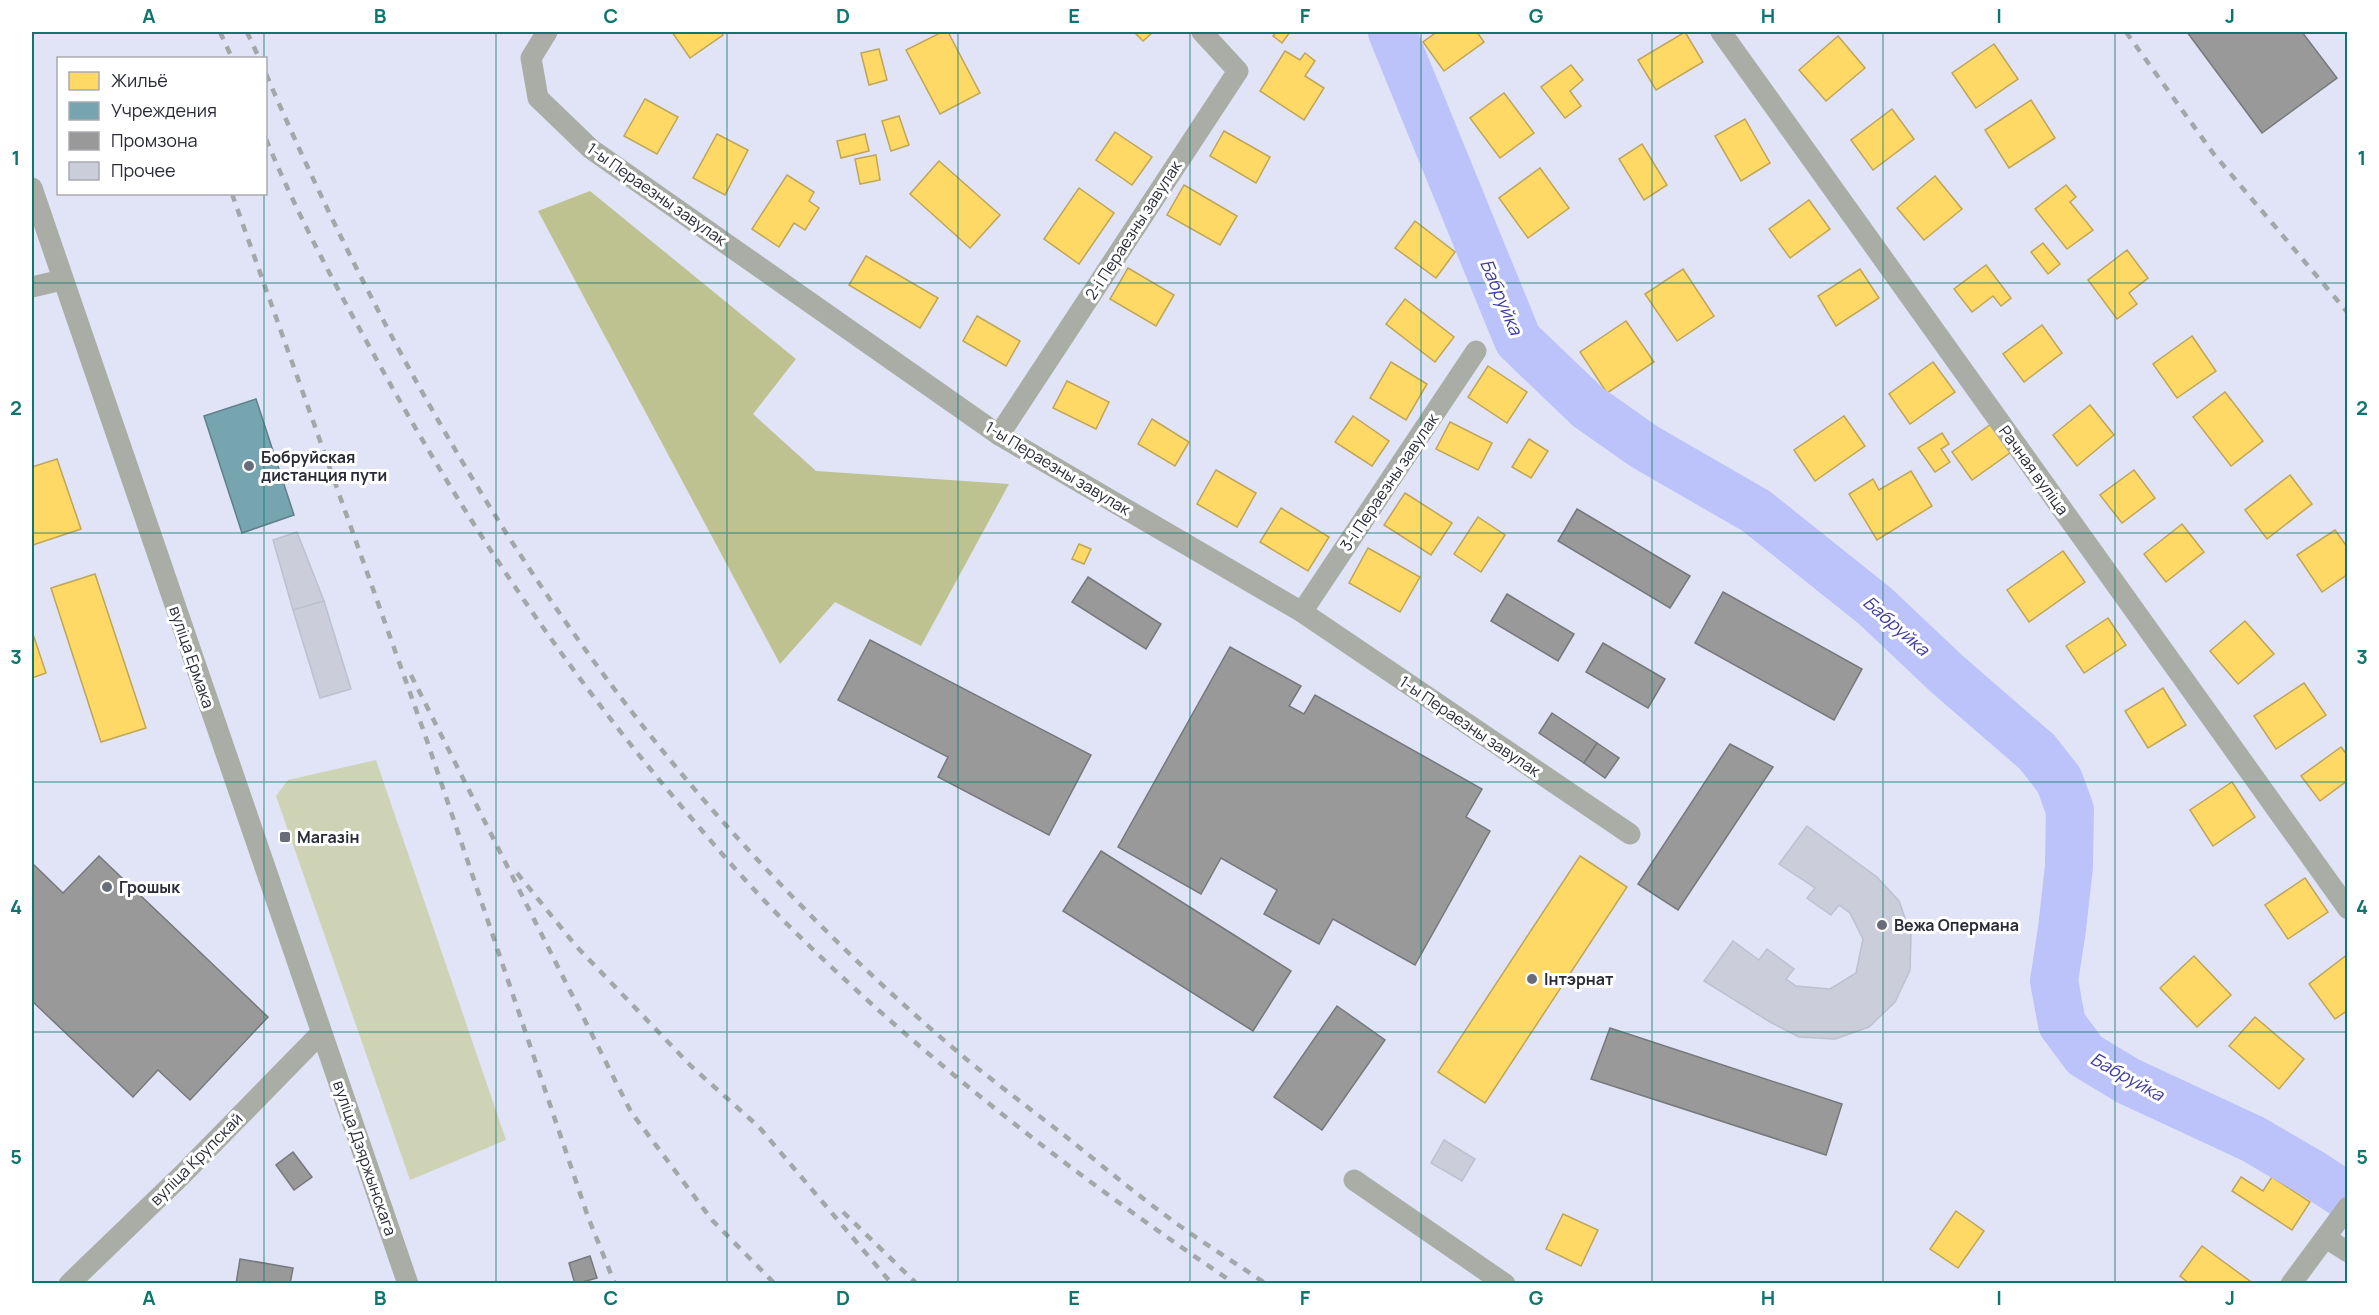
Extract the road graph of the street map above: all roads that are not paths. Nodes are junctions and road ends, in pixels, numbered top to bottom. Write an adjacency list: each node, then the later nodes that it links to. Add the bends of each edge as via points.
1 (547, 32): 8 (street, 1-ы Пераезны завулак, via 531,58 538,98 591,149)
2 (1202, 32): 8 (street, 2-і Пераезны завулак, via 1238,71)
3 (1721, 32): 11 (street, Рачная вуліца)
4 (32, 188): 5 (street, вуліца Ермака)
5 (62, 280): 6 (street); 12 (street, вуліца Ермака)
6 (32, 287)
7 (1476, 351): 9 (street, 3-і Пераезны завулак)
8 (999, 435): 9 (street, 1-ы Пераезны завулак)
9 (1302, 612): 10 (street, 1-ы Пераезны завулак)
10 (1630, 834)
11 (2348, 909)
12 (321, 1033): 17 (street, вуліца Крупскай); 18 (street, вуліца Дзяржынскага)
13 (1354, 1180): 19 (street)
14 (2343, 1213): 15 (street)
15 (2326, 1238): 16 (street); 20 (street)
16 (2348, 1252)
17 (69, 1284)
18 (408, 1284)
19 (1505, 1284)
20 (2291, 1284)

